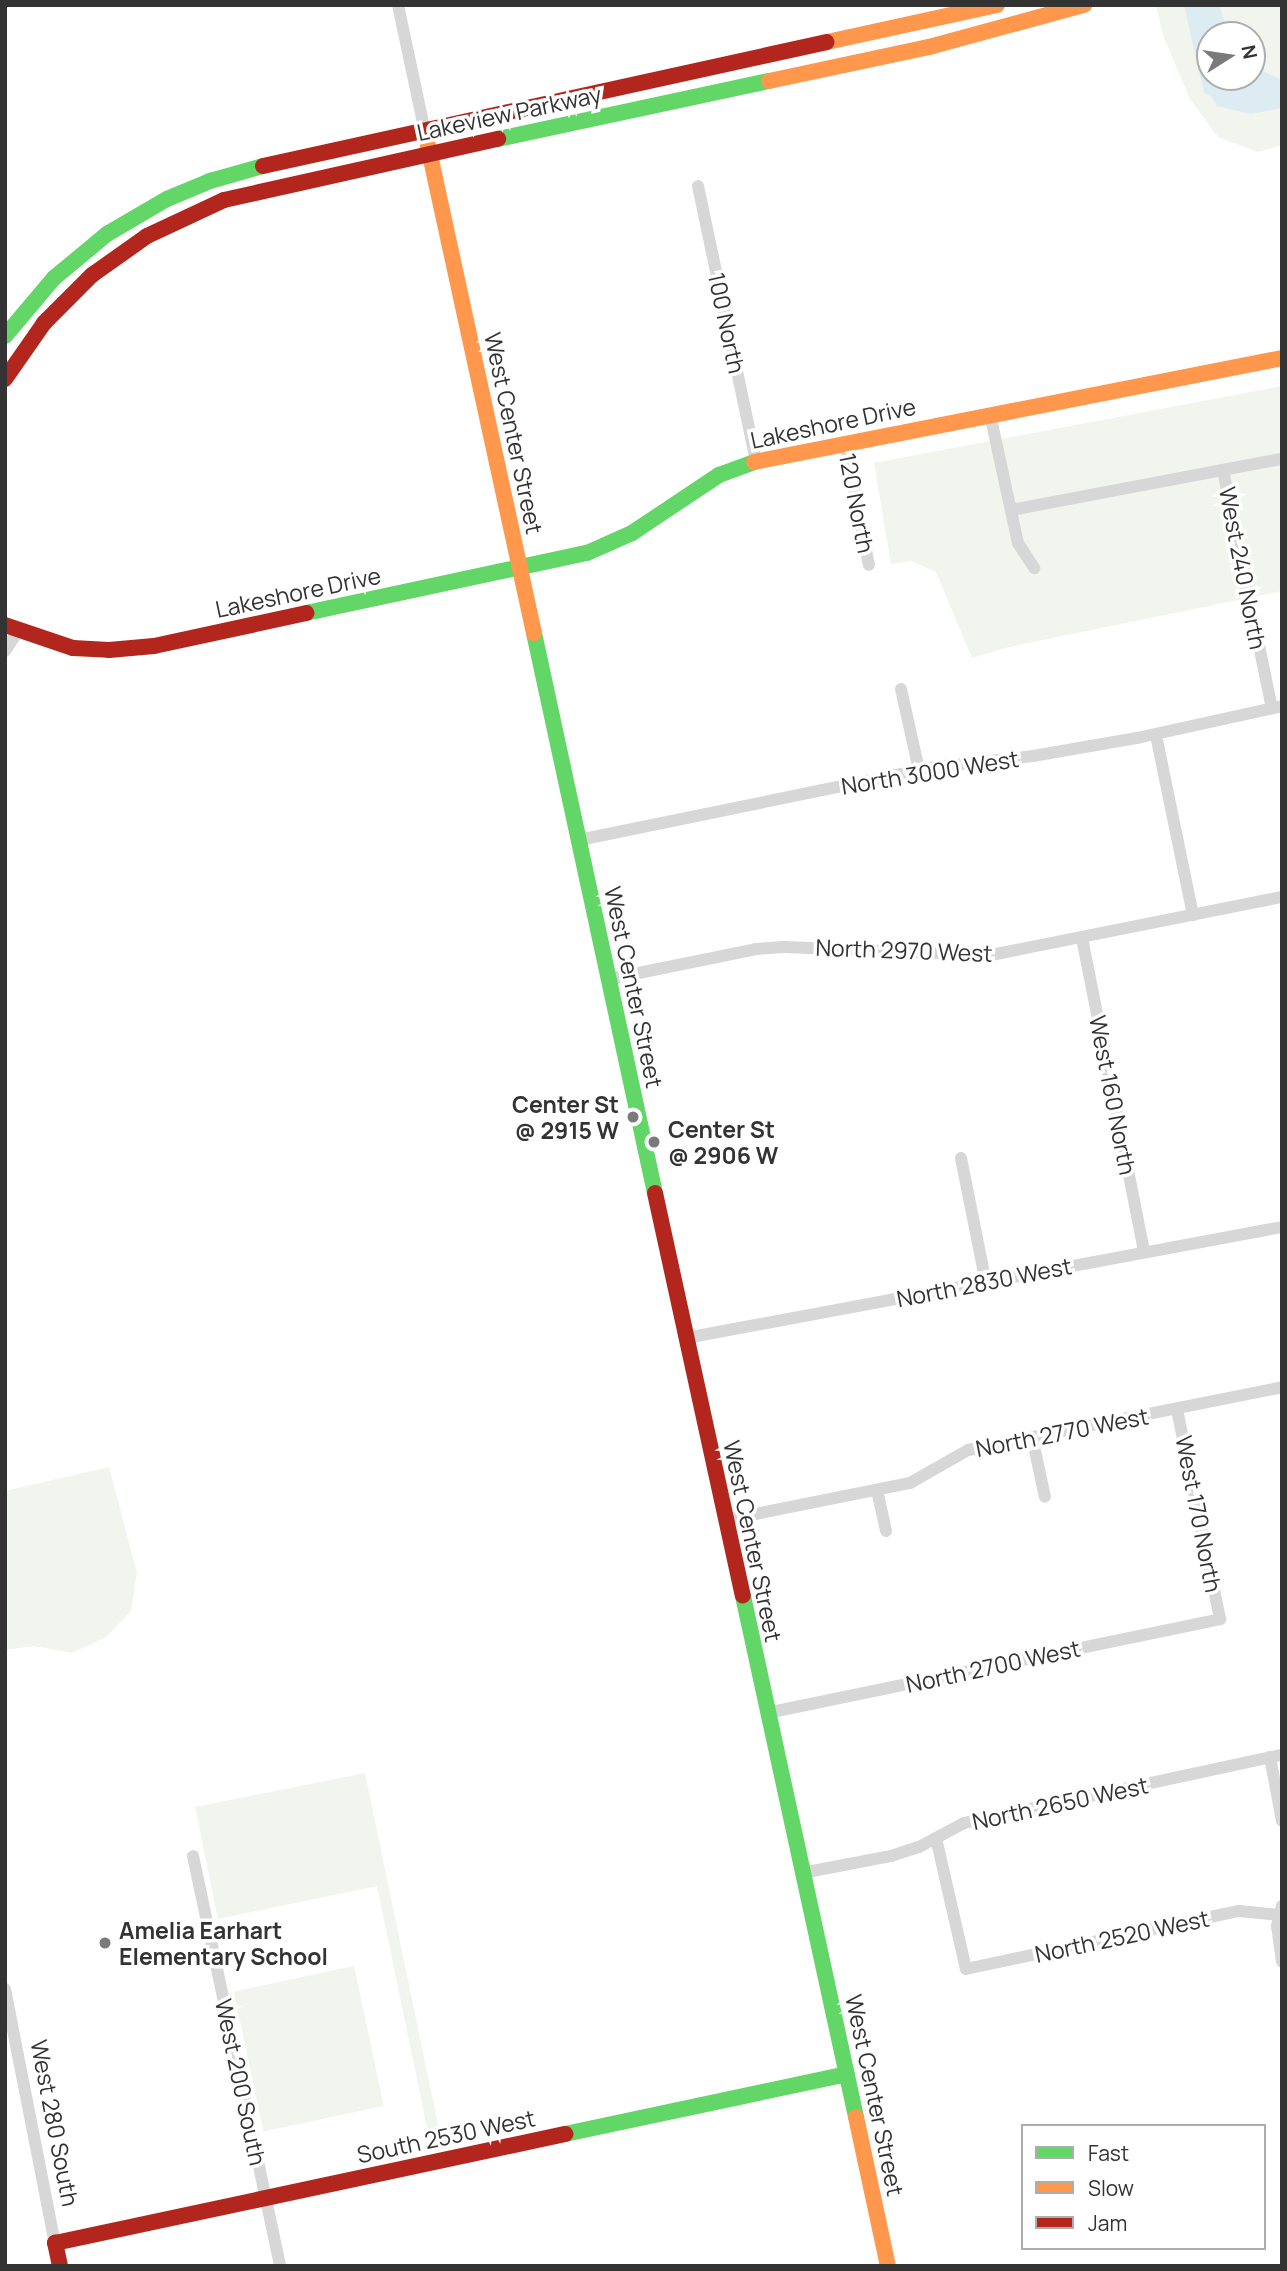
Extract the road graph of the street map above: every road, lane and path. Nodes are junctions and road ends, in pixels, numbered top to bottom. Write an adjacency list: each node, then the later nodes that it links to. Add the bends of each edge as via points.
1 (398, 5): 4 (street, West Center Street)
2 (997, 5): 4 (street, Lakeview Parkway)
3 (1084, 5): 5 (street, Lakeview Parkway, via 929,47)
4 (425, 132): 5 (street, West Center Street); 7 (street, Lakeview Parkway, via 231,174 167,198 71,262)
5 (430, 153): 9 (street, Lakeview Parkway, via 251,192 172,222 128,248 75,290 30,341); 17 (street, West Center Street)
6 (698, 186): 13 (street, 100 North)
7 (5, 336)
8 (1282, 358): 10 (street, Lakeshore Drive)
9 (5, 379)
10 (990, 414): 11 (street, Lakeshore Drive); 15 (street)
11 (845, 442): 13 (street, Lakeshore Drive); 16 (street, 120 North)
12 (1282, 459): 14 (street)
13 (755, 461): 17 (street, Lakeshore Drive, via 711,480 617,541)
14 (1223, 470): 15 (street); 22 (street, West 240 North)
15 (1011, 510): 18 (street, via 1018,543)
16 (869, 565)
17 (520, 568): 19 (street, Lakeshore Drive, via 138,648 73,648); 25 (street, West Center Street)
18 (1034, 568)
19 (12, 628): 20 (street)
20 (5, 651)
21 (901, 689): 24 (street)
22 (1277, 707): 23 (street, North 3000 West)
23 (1156, 734): 24 (street, North 3000 West); 27 (street)
24 (919, 770): 25 (street, North 3000 West)
25 (579, 840): 29 (street, West Center Street)
26 (1282, 897): 27 (street, North 2970 West)
27 (1193, 915): 28 (street, North 2970 West)
28 (1082, 938): 29 (street, North 2970 West, via 991,955 765,948); 32 (street, West 160 North)
29 (609, 979): 34 (street, West Center Street)
30 (961, 1158): 33 (street)
31 (1282, 1227): 32 (street, North 2830 West)
32 (1144, 1251): 33 (street, North 2830 West)
33 (986, 1283): 34 (street, North 2830 West)
34 (686, 1338): 40 (street, West Center Street)
35 (1282, 1387): 36 (street, North 2770 West)
36 (1177, 1409): 37 (street, North 2770 West); 42 (street, West 170 North)
37 (1032, 1437): 38 (street, North 2770 West, via 968,1450 911,1483); 39 (street)
38 (877, 1490): 40 (street, North 2770 West); 41 (street)
39 (1045, 1497)
40 (726, 1520): 43 (street, West Center Street)
41 (886, 1531)
42 (1220, 1619): 43 (street, North 2700 West)
43 (767, 1713): 48 (street, West Center Street)
44 (1276, 1756): 45 (street); 46 (street, North 2650 West, via 964,1823)
45 (1282, 1821)
46 (936, 1838): 48 (street, North 2650 West, via 891,1856); 49 (street, North 2520 West, via 966,1969 1239,1912)
47 (193, 1856): 53 (street, West 200 South)
48 (802, 1873): 52 (street, West Center Street)
49 (1281, 1910): 50 (street, via 1277,1941)
50 (1282, 1962)
51 (5, 1989): 54 (street, West 280 South)
52 (847, 2074): 53 (street, South 2530 West); 57 (street, West Center Street)
53 (265, 2197): 54 (street, South 2530 West); 56 (street, West 200 South)
54 (55, 2243): 55 (street, West 280 South)
55 (60, 2266)
56 (280, 2266)
57 (888, 2266)

